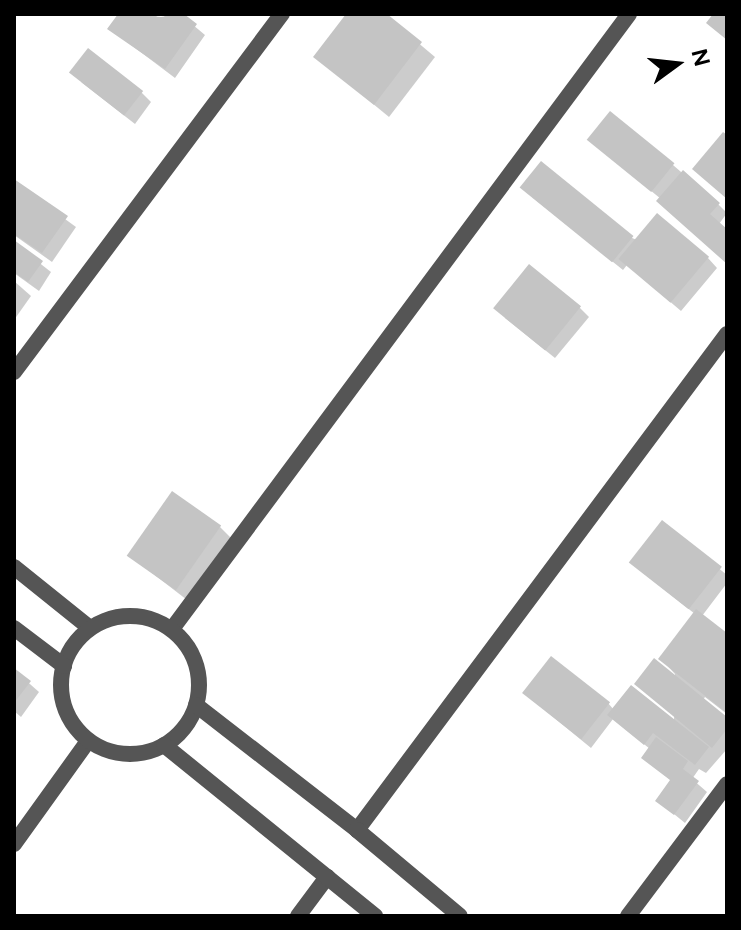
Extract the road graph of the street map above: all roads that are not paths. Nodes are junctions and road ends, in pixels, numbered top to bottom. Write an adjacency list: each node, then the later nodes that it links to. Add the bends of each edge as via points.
1 (282, 14): 4 (street)
2 (629, 14): 8 (street)
3 (727, 334): 14 (street)
4 (14, 372)
5 (14, 567): 7 (street)
6 (14, 628): 9 (street)
7 (90, 628): 8 (street, via 126,615 150,618); 9 (street, via 68,653)
8 (172, 629): 10 (street, via 188,647 197,669)
9 (64, 666): 11 (street, via 62,701 71,723)
10 (196, 705): 12 (street, via 178,736); 14 (street)
11 (88, 741): 12 (street, via 110,752 134,755); 15 (street)
12 (164, 745): 16 (street)
13 (727, 784): 20 (street)
14 (357, 830): 19 (street)
15 (14, 844)
16 (327, 877): 17 (street); 18 (street)
17 (298, 916)
18 (375, 916)
19 (460, 916)
20 (628, 916)

